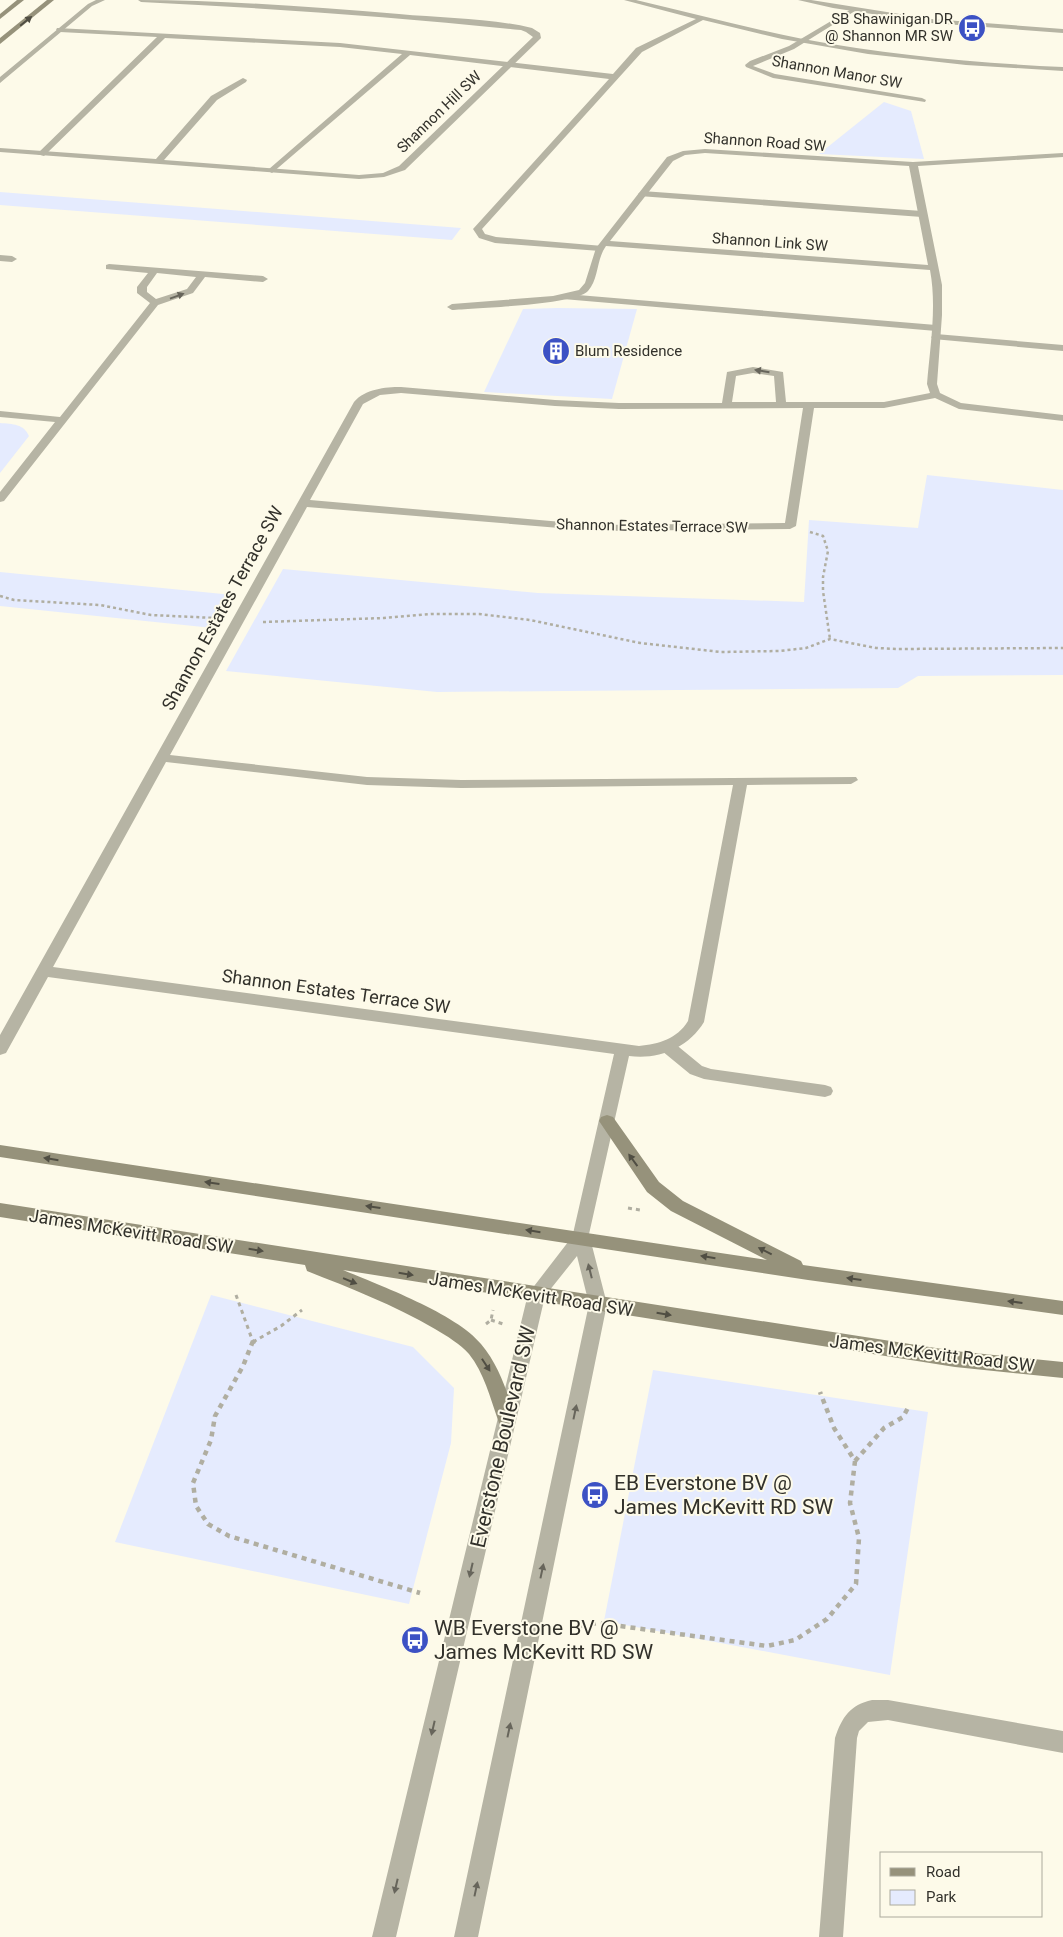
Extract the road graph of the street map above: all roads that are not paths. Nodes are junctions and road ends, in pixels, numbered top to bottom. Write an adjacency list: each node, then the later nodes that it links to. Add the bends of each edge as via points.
1 (21, 0): 9 (main road)
2 (51, 0): 15 (main road, one-way to 2)
3 (102, 0): 11 (street, via 90,5)
4 (141, 0): 7 (street, Shannon Hill SW)
5 (627, 0): 10 (street)
6 (801, 0): 8 (street)
7 (287, 3): 17 (street, Shannon Hill SW, via 534,32 536,38)
8 (853, 10): 12 (street, via 956,24); 14 (street, Shannon Manor SW)
9 (0, 17)
10 (701, 19): 14 (street); 19 (street, via 643,48)
11 (60, 30): 13 (street); 21 (street)
12 (1063, 30)
13 (163, 36): 16 (street, via 315,43); 24 (street)
14 (802, 41): 18 (street, via 919,57); 22 (street, Shannon Manor SW, via 749,65 773,76)
15 (0, 42)
16 (407, 54): 17 (street); 28 (street)
17 (508, 64): 19 (street); 28 (street, Shannon Hill SW, via 398,171 367,177)
18 (1063, 69)
19 (615, 77): 31 (street, Shannon Link SW, via 477,229 482,236 496,240)
20 (243, 80): 26 (street, via 214,98)
21 (0, 82)
22 (922, 100)
23 (0, 150): 24 (street, Shannon Hill SW)
24 (41, 154): 26 (street, Shannon Hill SW)
25 (1063, 155): 27 (street, Shannon Road SW)
26 (157, 163): 28 (street, Shannon Hill SW)
27 (913, 164): 29 (street, Shannon Road SW, via 689,152 670,159); 30 (street)
28 (272, 170)
29 (642, 194): 30 (street); 31 (street, Shannon Road SW)
30 (922, 214): 35 (street)
31 (602, 245): 35 (street, Shannon Link SW); 39 (street, Shannon Road SW, via 586,289)
32 (0, 258): 33 (street)
33 (12, 259)
34 (109, 267): 36 (street)
35 (934, 268): 42 (street, via 938,302)
36 (155, 270): 37 (street); 40 (street, via 142,287 142,293)
37 (203, 274): 38 (street); 40 (street, one-way to 37, via 190,291)
38 (263, 279)
39 (566, 297): 41 (street, Shannon Road SW); 42 (street)
40 (155, 303): 50 (street)
41 (452, 307)
42 (936, 333): 43 (street); 44 (street, via 932,384)
43 (1063, 348)
44 (936, 394): 47 (street, Shannon Estates Terrace SW, via 884,405); 49 (street, via 959,406)
45 (727, 405): 46 (street, Shannon Estates Terrace SW); 46 (street, one-way to 45, via 779,374 753,370 731,374); 52 (street, Shannon Estates Terrace SW, via 590,405 400,390 378,392 359,402)
46 (781, 406): 47 (street, Shannon Estates Terrace SW)
47 (809, 406): 52 (street, Shannon Estates Terrace SW, via 790,526 596,528)
48 (0, 414): 50 (street)
49 (1063, 418)
50 (62, 420): 51 (street)
51 (0, 499)
52 (303, 503): 53 (street, Shannon Estates Terrace SW)
53 (162, 758): 55 (street, via 404,782); 56 (street, Shannon Estates Terrace SW)
54 (851, 780): 55 (street)
55 (741, 781): 57 (street, Shannon Estates Terrace SW, via 696,1022 691,1032)
56 (43, 971): 58 (street, Shannon Estates Terrace SW); 59 (street, Shannon Estates Terrace SW)
57 (668, 1047): 59 (street, Shannon Estates Terrace SW, via 639,1052); 60 (street, via 696,1070 710,1075)
58 (0, 1049)
59 (623, 1050): 61 (street)
60 (825, 1091)
61 (607, 1120): 64 (street); 66 (main road, one-way to 61, via 677,1206 653,1187)
62 (0, 1151): 64 (main road, one-way to 62)
63 (0, 1210): 65 (main road, James McKevitt Road SW, one-way to 65)
64 (582, 1238): 66 (main road, one-way to 64); 67 (street, Everstone Boulevard SW); 68 (street, one-way to 64)
65 (289, 1256): 67 (main road, James McKevitt Road SW, one-way to 67); 71 (main road, one-way to 71, via 381,1294 466,1340 492,1376)
66 (808, 1273): 69 (main road, one-way to 66)
67 (537, 1294): 68 (main road, James McKevitt Road SW); 71 (street, Everstone Boulevard SW)
68 (598, 1304): 70 (main road, James McKevitt Road SW, one-way to 70, via 955,1360); 74 (street, one-way to 68)
69 (1063, 1308)
70 (1063, 1370)
71 (507, 1420): 73 (street, Everstone Boulevard SW, one-way to 73)
72 (1063, 1742): 75 (street, via 888,1710 864,1712 855,1718 846,1738)
73 (384, 1937)
74 (466, 1937)
75 (831, 1937)

